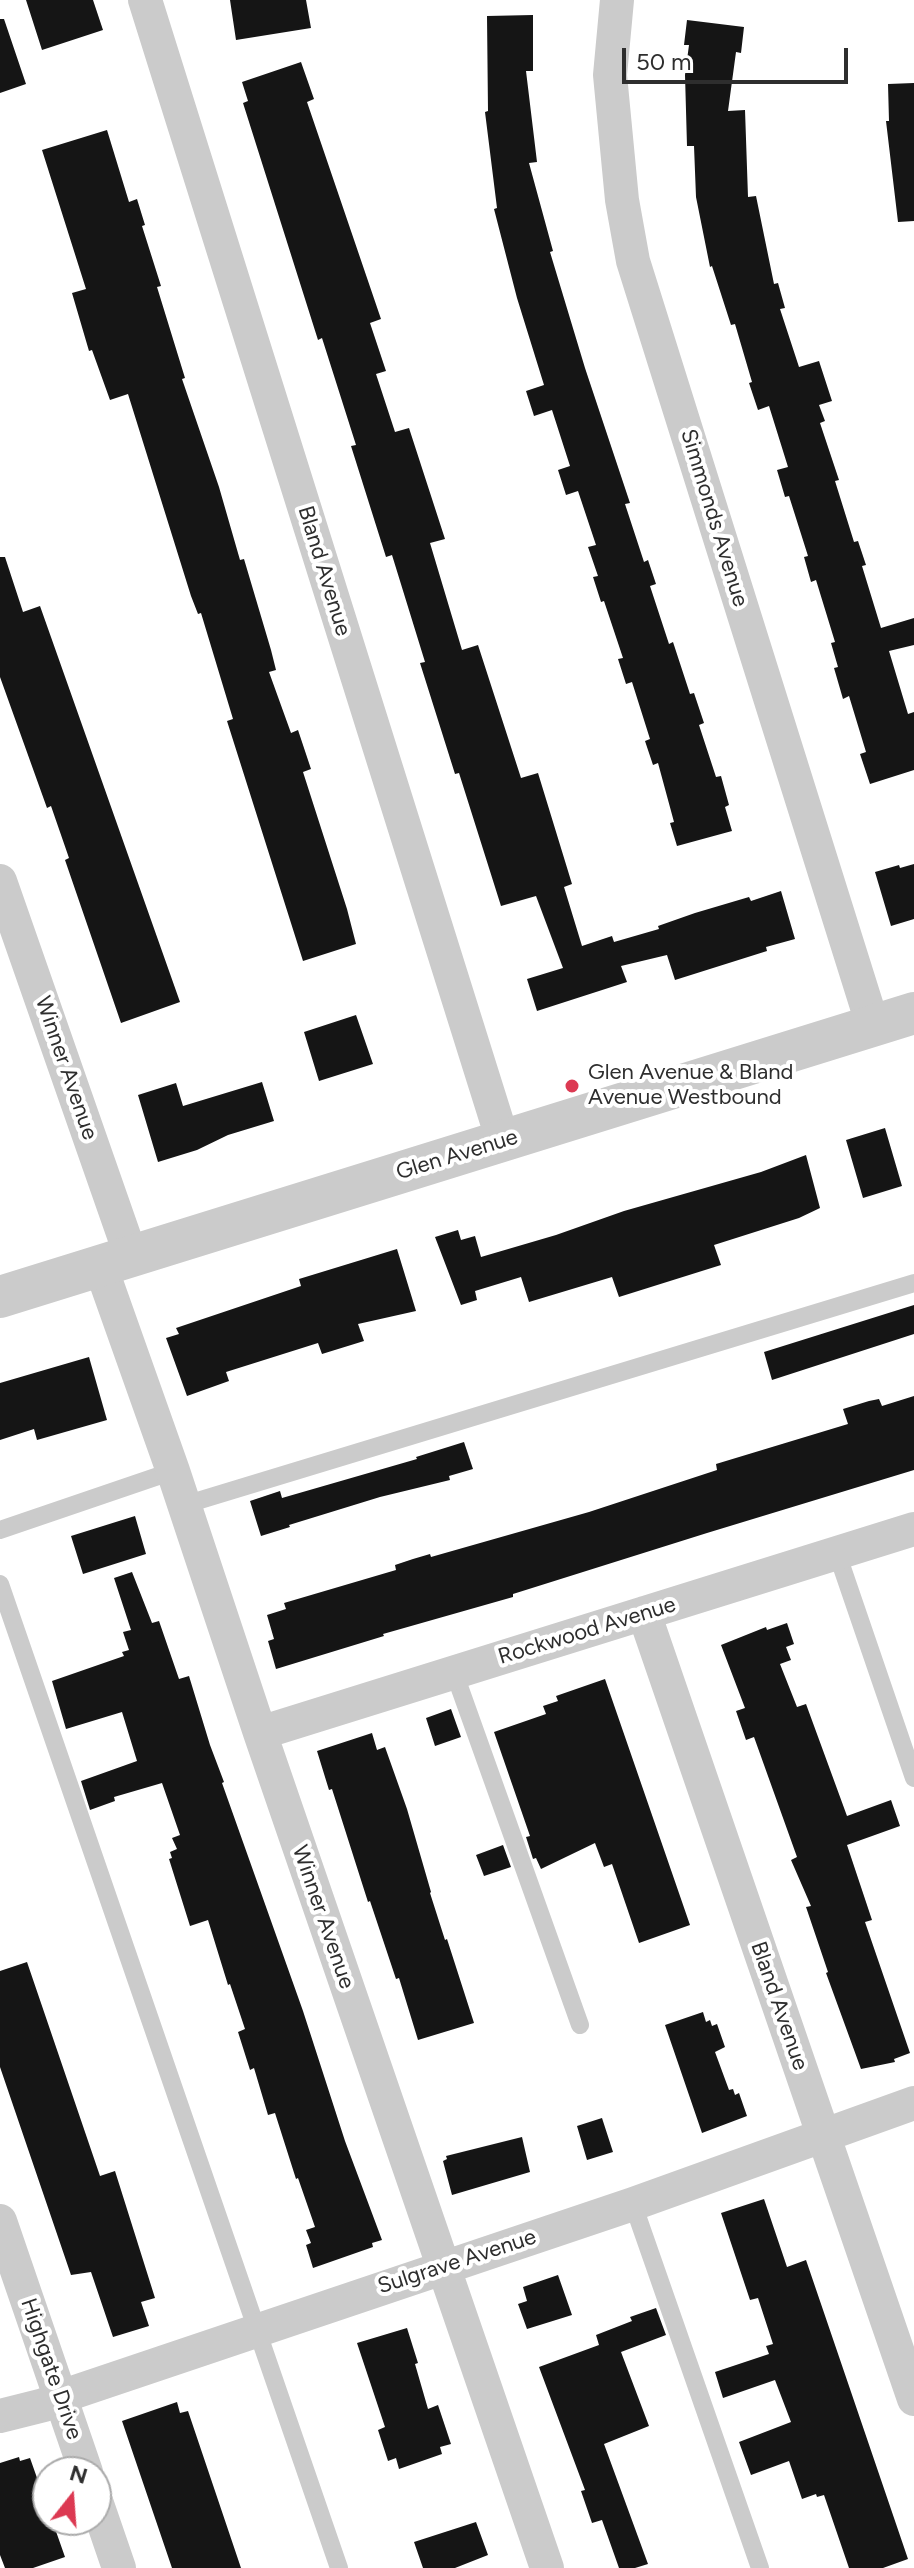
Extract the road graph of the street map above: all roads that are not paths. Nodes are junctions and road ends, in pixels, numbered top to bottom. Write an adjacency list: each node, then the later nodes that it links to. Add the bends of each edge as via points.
1 (145, 0): 6 (street, Bland Avenue)
2 (617, 0): 5 (street, Simmonds Avenue, via 610,75 633,261)
3 (0, 881): 7 (street, Winner Avenue)
4 (914, 1013): 5 (street, Glen Avenue)
5 (873, 1026): 6 (street, Glen Avenue)
6 (503, 1141): 7 (street, Glen Avenue)
7 (116, 1260): 9 (street, Glen Avenue); 10 (street, Winner Avenue)
8 (914, 1283): 11 (lane)
9 (0, 1297)
10 (173, 1471): 11 (street, Winner Avenue); 13 (lane)
11 (184, 1505): 18 (street, Winner Avenue)
12 (914, 1529): 14 (street, Rockwood Avenue)
13 (0, 1530)
14 (837, 1553): 16 (street, Rockwood Avenue); 19 (lane)
15 (0, 1584): 26 (lane)
16 (644, 1613): 17 (street, Rockwood Avenue); 22 (street, Bland Avenue)
17 (454, 1672): 18 (street, Rockwood Avenue); 20 (lane)
18 (260, 1733): 25 (street, Winner Avenue)
19 (914, 1778)
20 (580, 2025)
21 (914, 2103): 22 (street, Sulgrave Avenue)
22 (824, 2136): 23 (street, Sulgrave Avenue); 28 (street, Bland Avenue)
23 (633, 2204): 25 (street, Sulgrave Avenue); 35 (lane)
24 (0, 2221): 27 (street, Highgate Drive)
25 (442, 2267): 26 (street, Sulgrave Avenue); 34 (street, Winner Avenue)
26 (258, 2329): 27 (street, Sulgrave Avenue); 33 (lane)
27 (60, 2397): 29 (street, Sulgrave Avenue); 30 (street, Highgate Drive)
28 (914, 2399)
29 (0, 2416)
30 (80, 2456)
31 (108, 2536): 32 (street)
32 (119, 2568)
33 (339, 2568)
34 (547, 2568)
35 (760, 2568)

